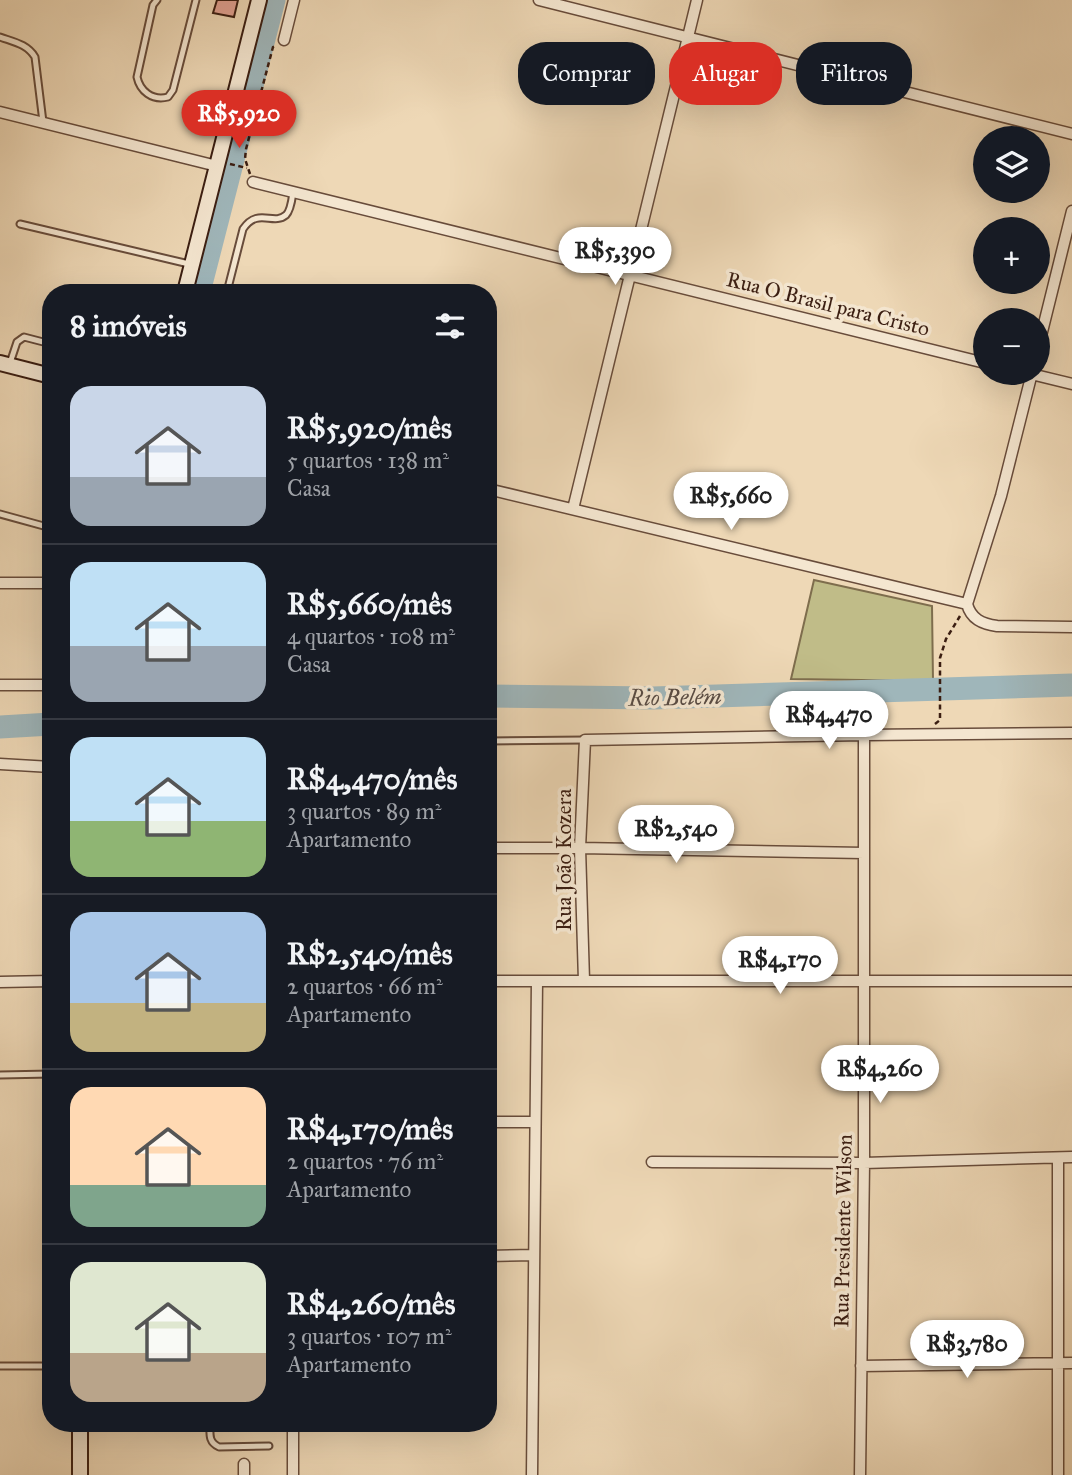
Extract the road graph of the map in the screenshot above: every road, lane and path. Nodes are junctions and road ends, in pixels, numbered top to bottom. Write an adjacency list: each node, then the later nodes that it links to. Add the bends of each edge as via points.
1 (157, 0): 2 (lane, via 137,77 145,92 161,99 173,90)
2 (197, 0)
3 (259, 0): 13 (street)
4 (294, 0): 9 (street)
5 (539, 0): 8 (street)
6 (697, 0): 8 (street)
7 (0, 37): 11 (lane, via 30,48 35,57)
8 (688, 38): 12 (street); 20 (street)
9 (284, 40): 14 (path, via 273,47 246,149)
10 (0, 112): 11 (street)
11 (43, 122): 13 (street)
12 (1072, 134)
13 (218, 164): 14 (path); 19 (street)
14 (247, 168): 15 (path)
15 (253, 182): 16 (street, Rua O Brasil para Cristo)
16 (293, 192): 20 (street, Rua O Brasil para Cristo); 22 (lane, via 282,218 248,221)
17 (1072, 211): 23 (street)
18 (20, 224): 19 (lane)
19 (192, 265): 21 (street)
20 (630, 275): 25 (street, Rua O Brasil para Cristo); 32 (street)
21 (187, 284)
22 (230, 284)
23 (1048, 308)
24 (42, 342): 26 (lane, via 24,337)
25 (973, 360)
26 (5, 364): 27 (street)
27 (42, 374)
28 (1050, 378): 29 (street)
29 (1072, 384)
30 (1027, 385): 37 (street, via 1001,496)
31 (497, 491): 32 (street)
32 (573, 509): 37 (street)
33 (0, 514): 34 (lane)
34 (42, 526)
35 (0, 583): 36 (street)
36 (42, 583)
37 (967, 604): 38 (street, via 970,613 987,625); 41 (path, via 940,657)
38 (1072, 627)
39 (0, 685): 40 (street)
40 (42, 685)
41 (940, 720)
42 (1072, 733): 43 (street)
43 (864, 735): 44 (street); 50 (street, Rua Presidente Wilson)
44 (585, 740): 45 (lane); 49 (street, Rua João Kozera)
45 (497, 741)
46 (0, 764): 47 (street)
47 (42, 766)
48 (497, 848): 49 (street)
49 (580, 848): 50 (street); 54 (street, Rua João Kozera)
50 (864, 853): 55 (street, Rua Presidente Wilson)
51 (42, 981): 57 (street)
52 (497, 981): 53 (street)
53 (537, 981): 54 (street); 61 (street)
54 (584, 981): 55 (street)
55 (864, 981): 56 (street); 65 (street, Rua Presidente Wilson)
56 (1072, 981)
57 (0, 982)
58 (42, 1073): 59 (lane)
59 (0, 1075)
60 (497, 1122): 61 (street)
61 (535, 1122): 66 (street)
62 (1072, 1157): 63 (street)
63 (1058, 1159): 65 (street); 69 (street)
64 (652, 1162): 65 (street)
65 (864, 1163): 72 (street, Rua Presidente Wilson)
66 (534, 1255): 67 (street); 79 (street)
67 (497, 1256)
68 (1072, 1363): 69 (street)
69 (1058, 1364): 72 (street); 81 (street)
70 (0, 1366): 71 (lane)
71 (42, 1366)
72 (860, 1366): 80 (street, Rua Presidente Wilson)
73 (80, 1432): 77 (street)
74 (210, 1432): 76 (lane, via 219,1447)
75 (293, 1432): 78 (street)
76 (269, 1446)
77 (80, 1475)
78 (293, 1475)
79 (532, 1475)
80 (860, 1475)
81 (1058, 1475)

